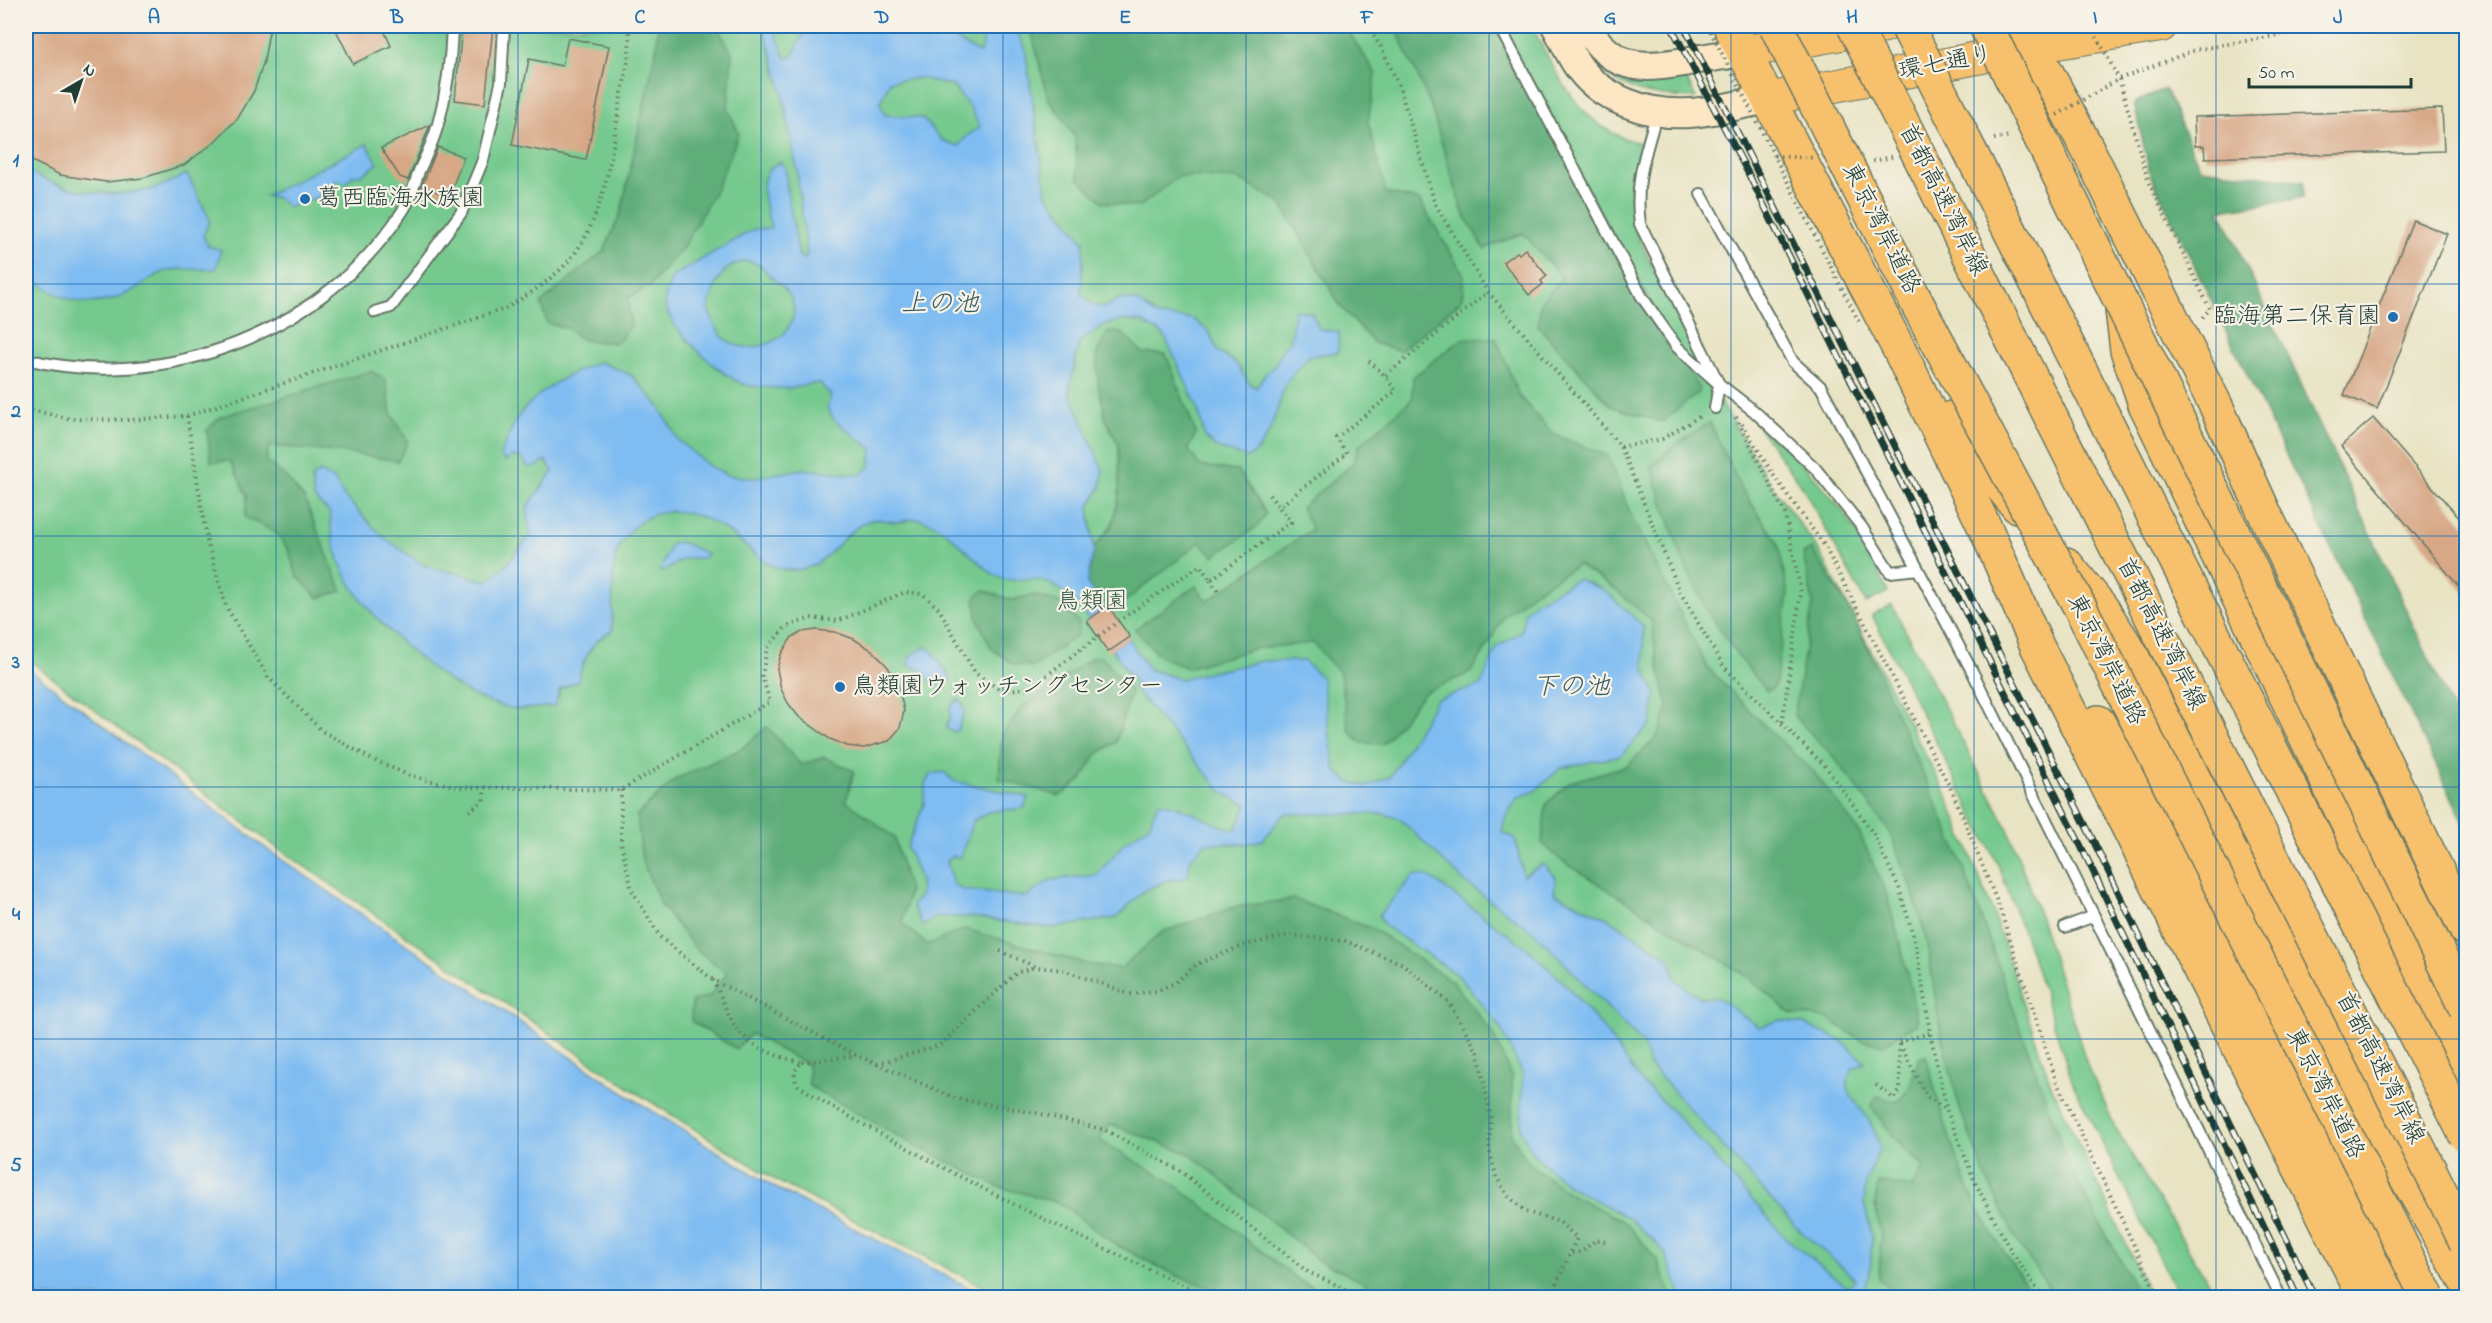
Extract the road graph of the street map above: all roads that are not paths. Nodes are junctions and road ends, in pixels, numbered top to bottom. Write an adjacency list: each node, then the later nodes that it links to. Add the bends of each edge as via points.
1 (452, 26): 24 (lane, via 450,68 438,126 405,206 387,233 322,296 248,339 204,355 156,365 100,369)
2 (504, 26): 22 (lane, via 501,83 483,160 461,213 391,307)
3 (1499, 26): 25 (lane, via 1642,297 1677,347)
4 (1556, 26): 17 (street, via 1576,64 1598,87 1626,103)
5 (1585, 26): 15 (street, via 1620,60 1647,67)
6 (1776, 26): 21 (highway, 東京湾岸道路, bridge)
7 (1797, 26): 21 (highway, bridge)
8 (1854, 26): 37 (highway, 首都高速湾岸線, bridge)
9 (1885, 26): 15 (main road, 環七通り)
10 (1907, 26): 36 (highway, 首都高速湾岸線, bridge)
11 (1978, 26): 20 (highway, bridge)
12 (1986, 26): 20 (highway, bridge)
13 (2161, 26): 14 (main road, 環七通り)
14 (2028, 36): 16 (main road, 環七通り); 18 (highway)
15 (1737, 39): 16 (highway)
16 (1768, 99): 17 (street, via 1689,113); 23 (highway)
17 (1658, 112): 25 (lane, via 1638,182 1640,224)
18 (2088, 150): 26 (highway); 35 (highway, via 2116,246 2127,350 2145,404)
19 (1701, 194): 29 (lane, via 1793,362 1821,387)
20 (2069, 194): 34 (highway, bridge)
21 (1919, 307): 42 (highway, 東京湾岸道路, bridge, via 2082,611)
22 (375, 312)
23 (1900, 351): 28 (highway); 38 (highway, via 1967,444 2100,607 2130,652 2263,915)
24 (26, 359)
25 (1719, 384): 27 (lane); 29 (lane, via 1815,468 1861,526 1890,572)
26 (2216, 406): 30 (highway, via 2255,469); 33 (highway)
27 (1715, 408)
28 (1988, 534): 40 (highway, via 2037,646); 41 (highway, via 2127,770 2290,1098)
29 (1918, 569): 31 (lane)
30 (2466, 883)
31 (2094, 916): 32 (lane); 39 (lane)
32 (2065, 927)
33 (2466, 930)
34 (2466, 1009)
35 (2466, 1070)
36 (2466, 1136)
37 (2466, 1242)
38 (2466, 1282)
39 (2281, 1298)
40 (2365, 1298)
41 (2398, 1298)
42 (2428, 1298)

